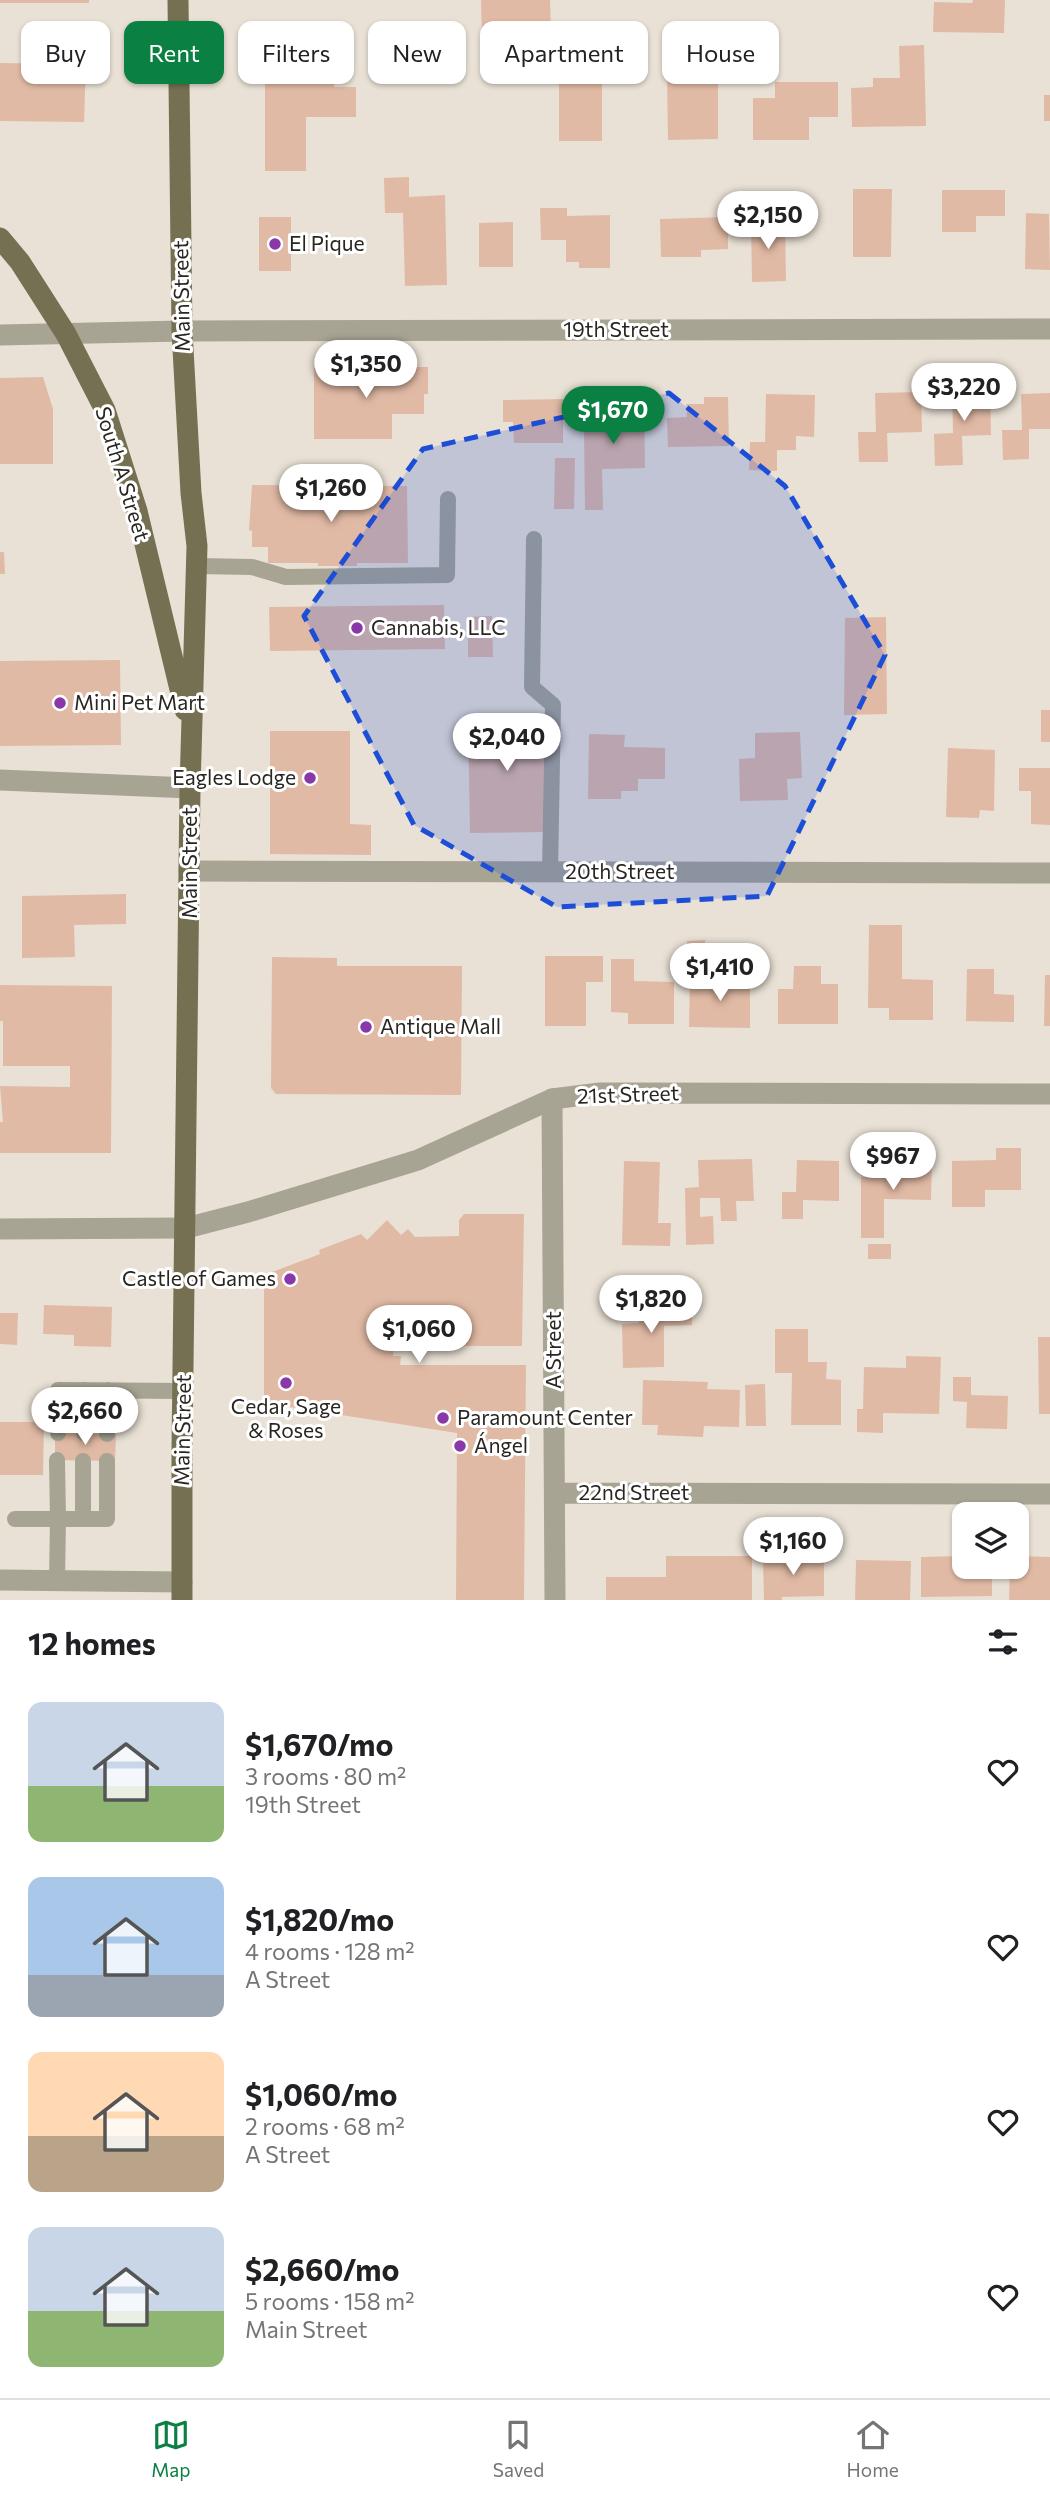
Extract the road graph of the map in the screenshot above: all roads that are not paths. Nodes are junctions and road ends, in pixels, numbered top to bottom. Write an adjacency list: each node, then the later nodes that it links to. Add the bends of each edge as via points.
1 (178, 0): 4 (main road, Main Street)
2 (0, 238): 5 (main road, South A Street)
3 (1050, 329): 4 (street, 19th Street)
4 (182, 331): 5 (street, 19th Street); 9 (main road, Main Street)
5 (66, 334): 6 (street, 19th Street); 10 (main road, South A Street, via 105,410 129,485)
6 (0, 335)
7 (448, 499): 9 (lane, via 447,575 286,577 252,567)
8 (534, 539): 14 (lane, via 532,687 552,705)
9 (197, 566): 10 (main road, Main Street)
10 (191, 732): 12 (main road, Main Street)
11 (0, 780): 12 (street)
12 (190, 788): 13 (main road, Main Street)
13 (189, 871): 14 (street, 20th Street); 18 (main road, Main Street)
14 (550, 872): 15 (street, 20th Street)
15 (1050, 873)
16 (1050, 1094): 17 (street, 21st Street, via 600,1093)
17 (552, 1099): 18 (street, 21st Street, via 418,1160); 29 (street, A Street)
18 (186, 1228): 19 (street, 21st Street); 22 (main road, Main Street)
19 (0, 1229)
20 (84, 1390): 21 (lane); 23 (lane, via 58,1390); 24 (lane)
21 (108, 1390): 22 (lane); 25 (lane)
22 (183, 1391): 36 (main road, Main Street)
23 (58, 1433)
24 (84, 1433)
25 (107, 1434)
26 (57, 1460): 33 (lane)
27 (83, 1461): 31 (lane)
28 (107, 1461): 31 (lane, via 107,1519)
29 (555, 1493): 30 (street, 22nd Street); 37 (street, A Street)
30 (1050, 1494)
31 (83, 1518): 33 (lane)
32 (15, 1519): 33 (lane)
33 (58, 1519): 35 (lane)
34 (0, 1580): 35 (street)
35 (57, 1581): 36 (street)
36 (182, 1591)
37 (555, 1600)

